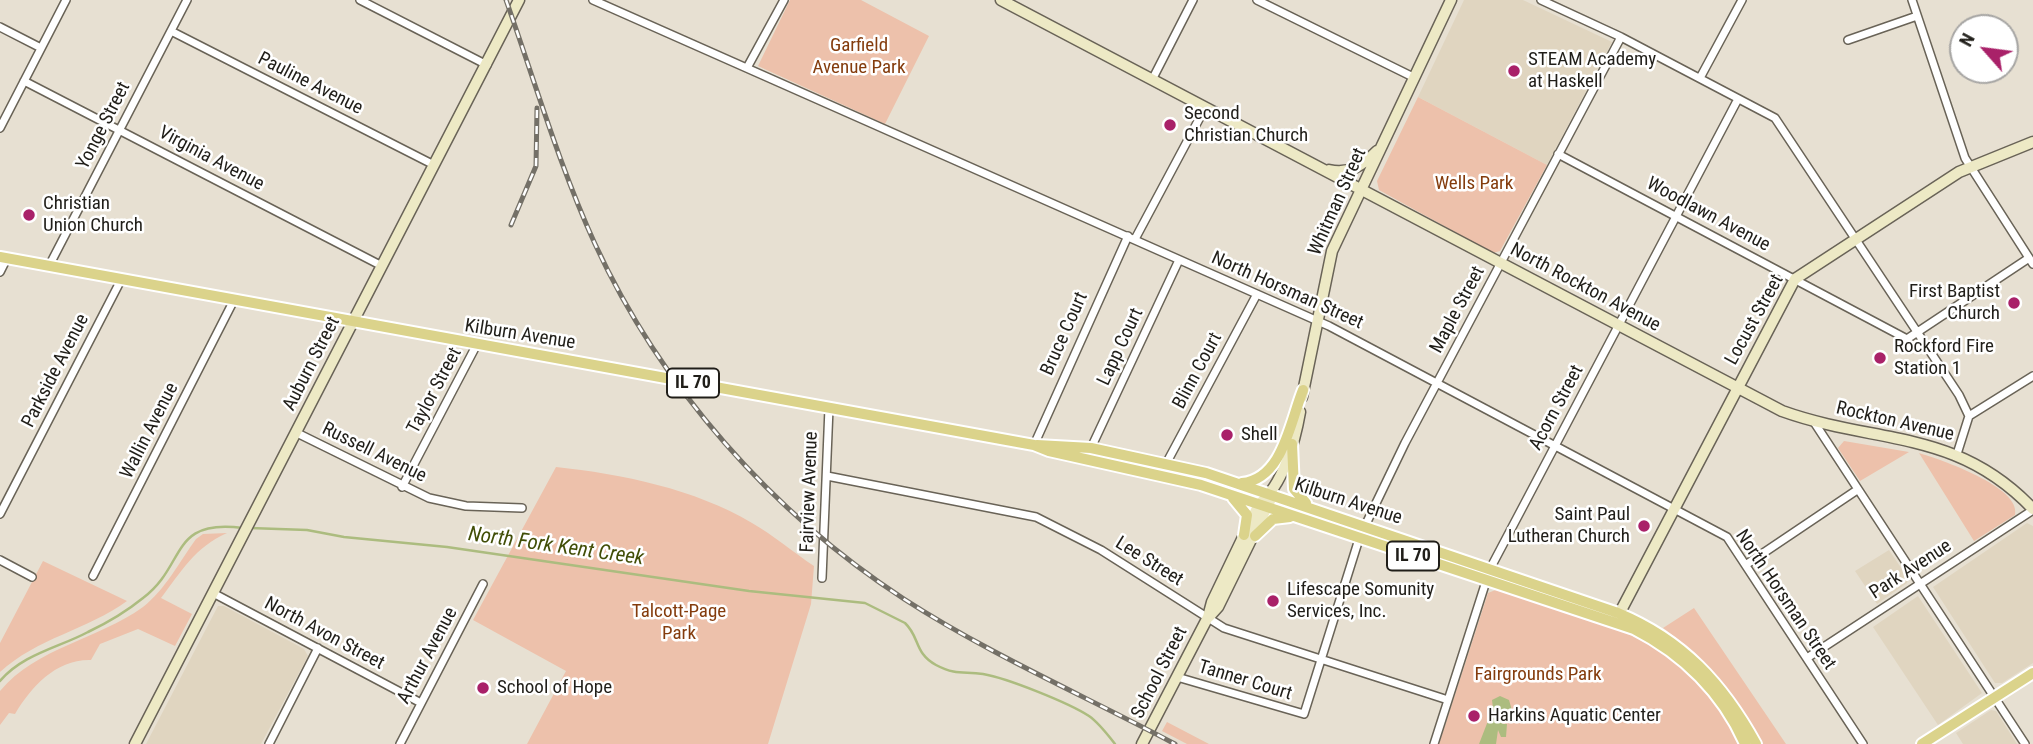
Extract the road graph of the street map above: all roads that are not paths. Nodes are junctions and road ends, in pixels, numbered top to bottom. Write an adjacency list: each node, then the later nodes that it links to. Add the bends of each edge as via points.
1 (66, 0): 19 (street)
2 (187, 0): 16 (street, Yonge Street)
3 (360, 0): 20 (street)
4 (519, 0): 20 (main road, Auburn Street)
5 (593, 0): 21 (street, North Horsman Street)
6 (784, 0): 21 (street)
7 (1001, 0): 24 (main road, North Rockton Avenue)
8 (1193, 0): 24 (street)
9 (1257, 0): 22 (street)
10 (1451, 0): 22 (main road, Whitman Street)
11 (1541, 0): 17 (street)
12 (1742, 0): 23 (street)
13 (1912, 0): 14 (street)
14 (1917, 16): 18 (street); 35 (street)
15 (0, 27): 19 (street)
16 (171, 31): 29 (street, Yonge Street); 33 (street, Pauline Avenue)
17 (1621, 37): 23 (street); 32 (street, Maple Street)
18 (1848, 40)
19 (41, 48): 25 (street)
20 (486, 65): 33 (main road, Auburn Street)
21 (748, 66): 38 (street, North Horsman Street)
22 (1415, 78): 31 (main road, Whitman Street)
23 (1700, 78): 26 (street)
24 (1152, 79): 27 (main road, North Rockton Avenue)
25 (24, 80): 28 (street); 29 (street, Virginia Avenue)
26 (1738, 99): 37 (street, Acorn Street); 39 (street, via 1775,118)
27 (1205, 108): 34 (main road, North Rockton Avenue); 38 (street, Bruce Court)
28 (0, 128)
29 (120, 129): 44 (street, Yonge Street); 45 (street, Virginia Avenue)
30 (2033, 142): 35 (main road, Locust Street)
31 (1384, 143): 34 (main road, via 1369,159 1347,171); 36 (main road, Whitman Street)
32 (1559, 154): 37 (street, Woodlawn Avenue); 43 (street, Maple Street)
33 (435, 165): 45 (main road, Auburn Street)
34 (1316, 167): 36 (main road, North Rockton Avenue)
35 (1970, 167): 39 (main road, Locust Street); 42 (street)
36 (1361, 191): 43 (main road, North Rockton Avenue); 51 (main road, Whitman Street, via 1332,251)
37 (1676, 215): 47 (street, Woodlawn Avenue); 53 (street, Acorn Street)
38 (1131, 238): 41 (street, North Horsman Street); 66 (street, Bruce Court)
39 (1857, 240): 47 (main road, Locust Street); 54 (street)
40 (4, 258): 44 (main road, Kilburn Avenue / IL 70); 46 (street)
41 (1179, 260): 49 (street, North Horsman Street); 67 (street, Lapp Court)
42 (2031, 261): 54 (street)
43 (1501, 263): 53 (main road, North Rockton Avenue); 57 (street, Maple Street)
44 (49, 266): 48 (main road, Kilburn Avenue / IL 70)
45 (382, 266): 52 (main road, Auburn Street)
46 (0, 272)
47 (1795, 279): 54 (street, Woodlawn Avenue, via 1907,339); 58 (main road, Locust Street)
48 (121, 280): 50 (main road, Kilburn Avenue / IL 70); 81 (street, Parkside Avenue)
49 (1257, 294): 51 (street, North Horsman Street); 69 (street, Blinn Court)
50 (234, 300): 52 (main road, Kilburn Avenue / IL 70); 89 (street, Wallin Avenue)
51 (1318, 320): 57 (street, North Horsman Street); 59 (main road, Whitman Street)
52 (352, 323): 55 (main road, Kilburn Avenue / IL 70); 63 (main road, Auburn Street)
53 (1618, 325): 58 (main road, North Rockton Avenue); 65 (street, Acorn Street)
54 (1917, 332): 61 (street)
55 (476, 346): 60 (main road, Kilburn Avenue / IL 70); 72 (street, Taylor Street)
56 (2033, 376): 61 (street)
57 (1438, 381): 65 (street, North Horsman Street); 83 (street, Maple Street)
58 (1737, 388): 62 (main road, North Rockton Avenue); 78 (main road, Locust Street)
59 (1303, 390): 64 (main road, Whitman Street); 71 (main road, via 1273,468 1257,480)
60 (829, 408): 66 (main road, Kilburn Avenue / IL 70); 70 (street, Fairview Avenue)
61 (1969, 416): 68 (street)
62 (1814, 422): 68 (main road, Rockton Avenue); 73 (street)
63 (296, 433): 72 (street, Russell Avenue); 95 (main road, Auburn Street)
64 (1292, 443): 75 (main road, Whitman Street); 79 (main road, via 1294,489)
65 (1556, 444): 78 (street, North Horsman Street); 88 (street, Acorn Street)
66 (1034, 445): 67 (main road, Kilburn Avenue / IL 70); 74 (main road, Kilburn Avenue / IL 70)
67 (1091, 448): 69 (main road, Kilburn Avenue / IL 70)
68 (1957, 454): 80 (main road, Rockton Avenue, via 2001,480)
69 (1167, 462): 71 (main road, Kilburn Avenue / IL 70)
70 (827, 476): 91 (street, Fairview Avenue); 96 (street, Lee Street, via 1036,517 1101,550)
71 (1236, 483): 75 (main road, Kilburn Avenue / IL 70)
72 (402, 487): 77 (street, Russell Avenue, via 466,506)
73 (1857, 490): 87 (street); 94 (street)
74 (1228, 494): 76 (main road, Kilburn Avenue / IL 70); 84 (main road, via 1245,510)
75 (1271, 495): 76 (main road, School Street); 79 (main road, Kilburn Avenue / IL 70)
76 (1264, 506): 82 (main road, Kilburn Avenue / IL 70); 84 (main road, School Street)
77 (522, 508)
78 (1675, 508): 87 (street, North Horsman Street, via 1727,537); 97 (main road, Locust Street)
79 (1314, 509): 83 (main road, Kilburn Avenue / IL 70)
80 (2033, 510): 94 (street, Park Avenue)
81 (0, 514)
82 (1296, 517): 84 (main road, via 1273,519); 85 (main road, Kilburn Avenue / IL 70)
83 (1365, 526): 88 (main road, Kilburn Avenue / IL 70)
84 (1249, 535): 96 (main road, School Street, via 1218,607)
85 (1359, 539): 92 (main road, Kilburn Avenue / IL 70); 100 (street)
86 (0, 560): 90 (street)
87 (1747, 564): 99 (street, North Horsman Street)
88 (1490, 569): 92 (street, Acorn Street); 97 (main road, Kilburn Avenue / IL 70)
89 (93, 576)
90 (32, 577)
91 (822, 578)
92 (1486, 580): 97 (main road, Kilburn Avenue / IL 70); 104 (street, Acorn Street)
93 (484, 584): 105 (street, Arthur Avenue)
94 (1919, 584): 99 (street, Park Avenue); 103 (street)
95 (213, 593): 98 (street, North Avon Street); 106 (main road, Auburn Street)
96 (1208, 617): 100 (street, Lee Street, via 1224,628); 102 (main road, School Street)
97 (1617, 617): 111 (main road, Kilburn Avenue / IL 70, via 1686,664 1723,704); 112 (main road, Kilburn Avenue / IL 70, via 1658,632 1705,669 1738,710)
98 (318, 648): 105 (street, North Avon Street); 107 (street)
99 (1807, 658): 113 (street, North Horsman Street)
100 (1321, 659): 102 (street, Tanner Court, via 1304,714); 104 (street, Lee Street)
101 (2033, 673): 103 (main road)
102 (1177, 677): 109 (main road, School Street)
103 (1994, 698): 114 (main road); 115 (street)
104 (1448, 700): 110 (street, Acorn Street)
105 (421, 703): 108 (street, Arthur Avenue)
106 (135, 744)
107 (269, 744)
108 (400, 744)
109 (1142, 744)
110 (1434, 744)
111 (1745, 744)
112 (1756, 744)
113 (1863, 744)
114 (1922, 744)
115 (2025, 744)

